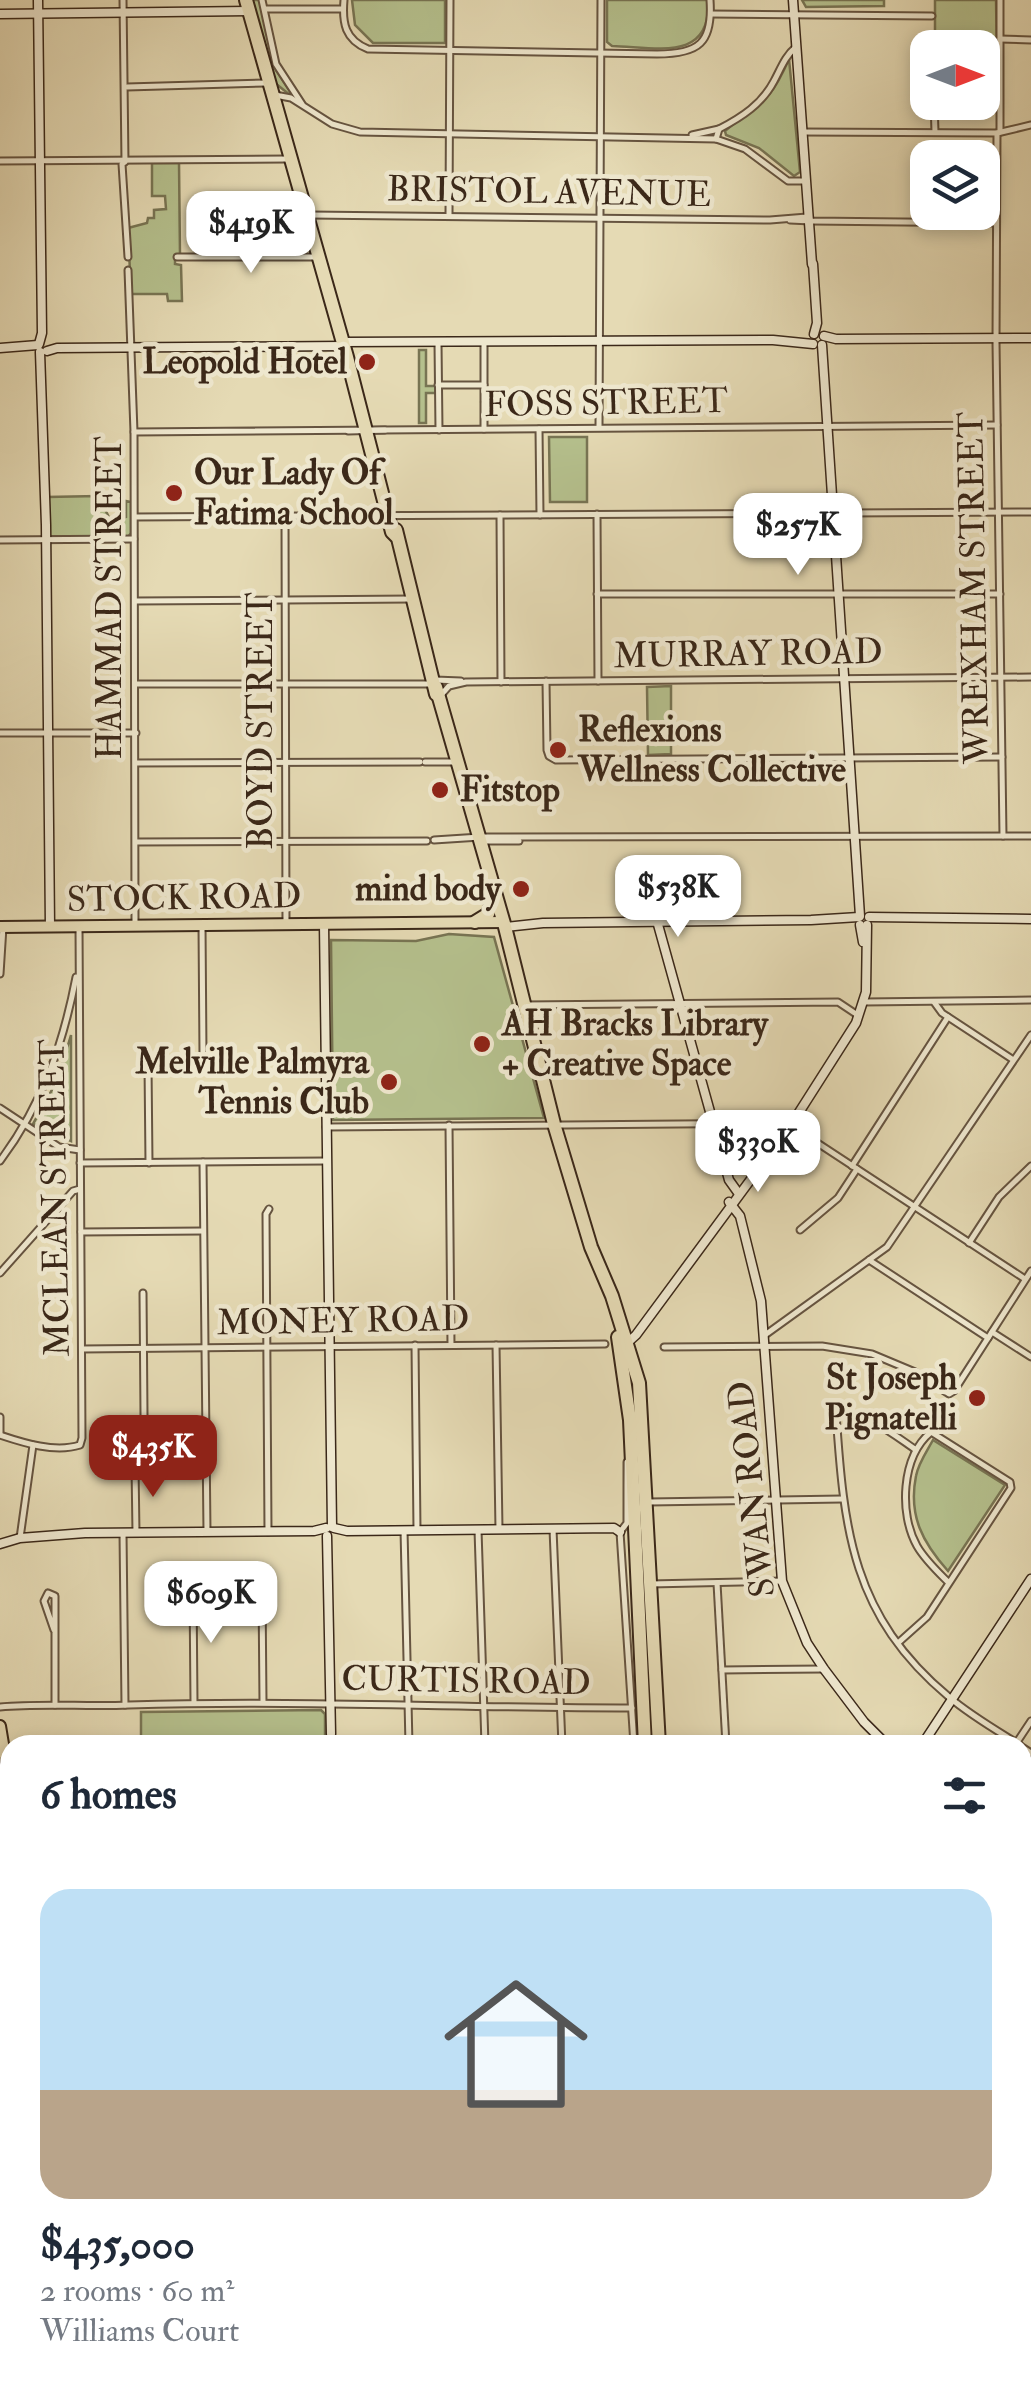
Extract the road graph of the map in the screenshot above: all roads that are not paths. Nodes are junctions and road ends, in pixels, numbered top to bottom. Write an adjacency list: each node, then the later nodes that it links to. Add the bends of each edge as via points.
1 (39, 0): 13 (street)
2 (262, 0): 11 (street)
3 (344, 0): 12 (street)
4 (450, 0): 22 (street)
5 (601, 0): 23 (street)
6 (710, 0): 15 (street)
7 (792, 0): 16 (street)
8 (1000, 0): 18 (street, WREXHAM STREET)
9 (247, 6): 10 (street); 25 (highway)
10 (124, 7): 13 (street); 24 (street)
11 (265, 9): 12 (street); 26 (street, via 276,64)
12 (343, 10): 22 (street, via 348,35 360,46)
13 (39, 12): 14 (street); 40 (street)
14 (0, 13)
15 (711, 14): 16 (street); 23 (street, via 706,36 690,51)
16 (794, 14): 17 (street); 21 (street)
17 (932, 16)
18 (1000, 30)
19 (1000, 39): 20 (street)
20 (1031, 40)
21 (796, 47): 30 (street, via 758,103); 31 (street)
22 (450, 52): 23 (street); 34 (street)
23 (600, 54): 35 (street)
24 (126, 86): 25 (street); 42 (street)
25 (272, 93): 26 (street); 39 (highway)
26 (302, 107): 34 (street, via 355,131)
27 (935, 120): 32 (street)
28 (998, 120): 33 (street, WREXHAM STREET)
29 (1031, 124): 33 (street)
30 (719, 128): 36 (street); 37 (street)
31 (803, 132): 32 (street); 43 (street)
32 (935, 132): 33 (street)
33 (998, 133): 38 (street, WREXHAM STREET)
34 (449, 134): 35 (street); 45 (street)
35 (600, 136): 36 (street); 46 (street)
36 (690, 137): 37 (street)
37 (716, 140): 43 (street, via 756,156 788,181)
38 (998, 140)
39 (290, 158): 42 (street); 44 (highway)
40 (41, 161): 41 (street); 42 (street); 63 (street)
41 (0, 162)
42 (125, 162): 50 (street)
43 (806, 181): 47 (street)
44 (306, 215): 45 (street, BRISTOL AVENUE); 52 (highway)
45 (449, 215): 46 (street, BRISTOL AVENUE)
46 (599, 217): 47 (street, BRISTOL AVENUE); 57 (street)
47 (810, 220): 48 (street, BRISTOL AVENUE); 56 (street)
48 (910, 221)
49 (997, 230): 54 (street, WREXHAM STREET)
50 (128, 256)
51 (177, 257): 52 (street)
52 (319, 257): 60 (highway)
53 (128, 270): 62 (street, HAMMAD STREET)
54 (996, 338): 55 (street); 56 (street); 67 (street, WREXHAM STREET)
55 (1031, 338)
56 (818, 340): 57 (street); 68 (street)
57 (598, 342): 59 (street); 69 (street)
58 (438, 343): 59 (street); 61 (street); 65 (street)
59 (484, 343): 66 (street)
60 (344, 344): 61 (street); 61 (street); 62 (street, via 336,339); 73 (highway)
61 (360, 344)
62 (132, 346): 63 (street); 74 (street, HAMMAD STREET)
63 (43, 347): 64 (street); 86 (street)
64 (0, 348)
65 (438, 385): 66 (street); 71 (street)
66 (484, 385): 72 (street)
67 (997, 424): 68 (street, FOSS STREET); 76 (street, WREXHAM STREET)
68 (825, 426): 69 (street, FOSS STREET); 75 (street)
69 (599, 428): 70 (street, FOSS STREET)
70 (539, 429): 72 (street, FOSS STREET); 81 (street)
71 (439, 430): 72 (street, FOSS STREET); 73 (street, FOSS STREET)
72 (484, 430)
73 (367, 431): 74 (street, FOSS STREET); 78 (highway)
74 (134, 432): 82 (street, HAMMAD STREET)
75 (832, 512): 76 (street); 79 (street); 89 (street)
76 (998, 512): 77 (street); 88 (street, WREXHAM STREET)
77 (1031, 512)
78 (387, 514): 80 (street); 83 (street); 90 (highway)
79 (597, 514): 81 (street); 87 (street)
80 (500, 515): 81 (street); 99 (street)
81 (540, 515)
82 (134, 517): 83 (street); 85 (street, HAMMAD STREET)
83 (285, 518): 91 (street, BOYD STREET)
84 (0, 540): 86 (street)
85 (134, 540): 86 (street); 92 (street, HAMMAD STREET)
86 (44, 541): 105 (street)
87 (597, 594): 89 (street); 96 (street)
88 (1000, 594): 89 (street); 93 (street, WREXHAM STREET)
89 (838, 596): 95 (street)
90 (412, 599): 91 (street); 102 (highway)
91 (286, 600): 92 (street); 101 (street, BOYD STREET)
92 (135, 601): 103 (street, HAMMAD STREET)
93 (1000, 677): 94 (street, MURRAY ROAD); 95 (street, MURRAY ROAD); 107 (street, WREXHAM STREET)
94 (1031, 677)
95 (845, 678): 96 (street, MURRAY ROAD); 108 (street)
96 (598, 681): 100 (street, MURRAY ROAD)
97 (416, 682): 101 (street, MURRAY ROAD); 102 (street, MURRAY ROAD); 102 (street, MURRAY ROAD)
98 (466, 682): 99 (street, MURRAY ROAD); 102 (street, MURRAY ROAD); 102 (street, MURRAY ROAD)
99 (501, 682): 100 (street, MURRAY ROAD)
100 (546, 682): 108 (street, via 546,747 554,759)
101 (286, 683): 103 (street, MURRAY ROAD); 110 (street, BOYD STREET)
102 (436, 683): 109 (highway)
103 (135, 684): 106 (street, HAMMAD STREET)
104 (0, 733): 105 (street)
105 (49, 733): 106 (street); 129 (street)
106 (136, 733): 111 (street, HAMMAD STREET)
107 (1002, 757): 108 (street); 112 (street, WREXHAM STREET)
108 (851, 758): 114 (street)
109 (456, 759): 110 (street); 115 (highway)
110 (286, 761): 111 (street); 117 (street, BOYD STREET)
111 (136, 763): 116 (street, HAMMAD STREET)
112 (1003, 836): 113 (street); 114 (street)
113 (1031, 836)
114 (857, 838): 115 (street); 120 (street)
115 (478, 839): 117 (street); 118 (highway); 126 (highway)
116 (136, 842): 117 (street); 128 (street, HAMMAD STREET)
117 (286, 842): 123 (street, BOYD STREET)
118 (491, 906): 121 (highway); 126 (highway)
119 (1031, 918): 120 (street, STOCK ROAD)
120 (864, 920): 122 (street, STOCK ROAD); 135 (street)
121 (475, 922): 125 (main road, STOCK ROAD); 126 (main road, STOCK ROAD)
122 (657, 922): 126 (street, STOCK ROAD); 138 (street)
123 (286, 924): 124 (main road, STOCK ROAD); 127 (main road, STOCK ROAD)
124 (324, 924): 125 (main road, STOCK ROAD); 149 (street)
125 (369, 924): 126 (main road, STOCK ROAD)
126 (500, 924): 137 (highway)
127 (202, 925): 128 (main road, STOCK ROAD); 153 (street, via 203,1055 196,1062 148,1065)
128 (135, 926): 130 (main road, STOCK ROAD)
129 (50, 927): 130 (main road, STOCK ROAD); 131 (main road, STOCK ROAD)
130 (77, 927): 132 (street, MCLEAN STREET)
131 (2, 928): 133 (street)
132 (78, 971): 147 (street, via 56,1060); 150 (street, MCLEAN STREET)
133 (0, 974)
134 (1031, 1000): 136 (street)
135 (863, 1002): 136 (street); 139 (street); 146 (street)
136 (934, 1002): 140 (street)
137 (522, 1004): 138 (street); 145 (highway)
138 (679, 1004): 139 (street, via 838,1002); 144 (street)
139 (856, 1014): 146 (street)
140 (948, 1017): 142 (street); 157 (street)
141 (1031, 1034): 142 (street)
142 (1012, 1059): 161 (street)
143 (0, 1108): 147 (street)
144 (712, 1122): 145 (street); 146 (street); 159 (street)
145 (554, 1124): 148 (street); 174 (highway)
146 (789, 1124): 157 (street); 159 (street)
147 (26, 1125): 150 (street, via 59,1146); 151 (street)
148 (449, 1125): 149 (street); 177 (street)
149 (326, 1127): 152 (street)
150 (80, 1150): 155 (street, MCLEAN STREET)
151 (0, 1161)
152 (326, 1161): 154 (street); 178 (street)
153 (148, 1162): 154 (street); 155 (street)
154 (203, 1162): 163 (street)
155 (80, 1164): 158 (street, MCLEAN STREET)
156 (1031, 1166): 166 (street, via 999,1197)
157 (854, 1167): 161 (street); 164 (street, via 838,1198)
158 (80, 1188): 165 (street, MCLEAN STREET); 169 (street)
159 (738, 1193): 160 (street)
160 (731, 1203): 173 (street, SWAN ROAD, via 758,1286); 174 (street)
161 (914, 1207): 166 (street); 167 (street, via 886,1247)
162 (269, 1210): 180 (street)
163 (204, 1230): 165 (street); 179 (street)
164 (800, 1230)
165 (81, 1232): 182 (street, MCLEAN STREET)
166 (969, 1242): 170 (street)
167 (868, 1260): 172 (street); 173 (street)
168 (1031, 1271): 170 (street)
169 (0, 1273)
170 (1024, 1279): 172 (street)
171 (143, 1293): 183 (street)
172 (990, 1335): 173 (street, via 949,1394 872,1354); 184 (street)
173 (765, 1341): 181 (street); 194 (street, SWAN ROAD)
174 (619, 1342): 175 (street, MONEY ROAD); 185 (highway)
175 (496, 1344): 177 (street, MONEY ROAD); 196 (street)
176 (415, 1345): 177 (street, MONEY ROAD); 178 (street, MONEY ROAD); 199 (street)
177 (452, 1345)
178 (328, 1346): 180 (street, MONEY ROAD); 201 (street)
179 (205, 1347): 180 (street, MONEY ROAD); 183 (street, MONEY ROAD); 202 (street)
180 (267, 1347): 203 (street)
181 (664, 1347)
182 (82, 1348): 183 (street, MONEY ROAD); 189 (street, MCLEAN STREET, via 80,1445)
183 (144, 1348): 186 (street)
184 (1031, 1357)
185 (633, 1384): 190 (highway); 195 (highway)
186 (144, 1416)
187 (0, 1417): 188 (street)
188 (0, 1436): 189 (street)
189 (33, 1445): 207 (street)
190 (631, 1449): 204 (street, via 627,1523); 218 (highway)
191 (916, 1450): 193 (street, via 873,1420 836,1413); 212 (street, via 907,1474 907,1510 916,1544); 212 (street, via 931,1432 1010,1482)
192 (135, 1466): 205 (street)
193 (842, 1499): 194 (street); 217 (street, via 866,1588)
194 (776, 1500): 195 (street); 210 (street, SWAN ROAD)
195 (646, 1502): 213 (highway)
196 (499, 1529): 197 (street); 200 (street)
197 (552, 1529): 204 (street); 230 (street)
198 (404, 1530): 199 (street); 201 (street); 225 (street)
199 (417, 1530): 200 (street)
200 (478, 1530): 229 (street)
201 (330, 1531): 203 (street); 224 (street)
202 (207, 1532): 203 (street); 205 (street)
203 (268, 1532)
204 (620, 1532): 218 (street)
205 (136, 1533): 206 (street)
206 (123, 1534): 207 (street); 227 (street)
207 (20, 1538): 208 (street)
208 (0, 1544)
209 (1031, 1579): 221 (street)
210 (782, 1581): 211 (street); 220 (street, SWAN ROAD)
211 (717, 1583): 213 (street); 219 (street)
212 (949, 1583): 217 (street, via 927,1618)
213 (650, 1584): 218 (highway)
214 (193, 1589): 223 (street)
215 (262, 1591): 222 (street)
216 (54, 1630): 216 (street, via 44,1602 48,1593 55,1596); 226 (street)
217 (898, 1643): 221 (street)
218 (642, 1661): 231 (street); 239 (highway); 240 (highway)
219 (722, 1670): 220 (street); 241 (street)
220 (824, 1670): 242 (street, SWAN ROAD)
221 (951, 1700): 243 (street); 244 (street)
222 (263, 1702): 223 (street, CURTIS ROAD); 224 (street, CURTIS ROAD)
223 (194, 1703): 227 (street, CURTIS ROAD)
224 (331, 1704): 225 (street, CURTIS ROAD); 234 (street)
225 (408, 1704): 229 (street, CURTIS ROAD); 235 (street)
226 (55, 1706): 227 (street, CURTIS ROAD); 228 (street, CURTIS ROAD)
227 (125, 1706)
228 (0, 1707)
229 (484, 1708): 230 (street, CURTIS ROAD); 236 (street)
230 (560, 1708): 231 (street, CURTIS ROAD); 237 (street)
231 (632, 1708): 238 (street)
232 (0, 1726): 233 (main road)
233 (0, 1734)
234 (332, 1735)
235 (409, 1735)
236 (485, 1735)
237 (561, 1735)
238 (633, 1735)
239 (645, 1735)
240 (657, 1735)
241 (725, 1735)
242 (877, 1735)
243 (928, 1735)
244 (1003, 1735)

